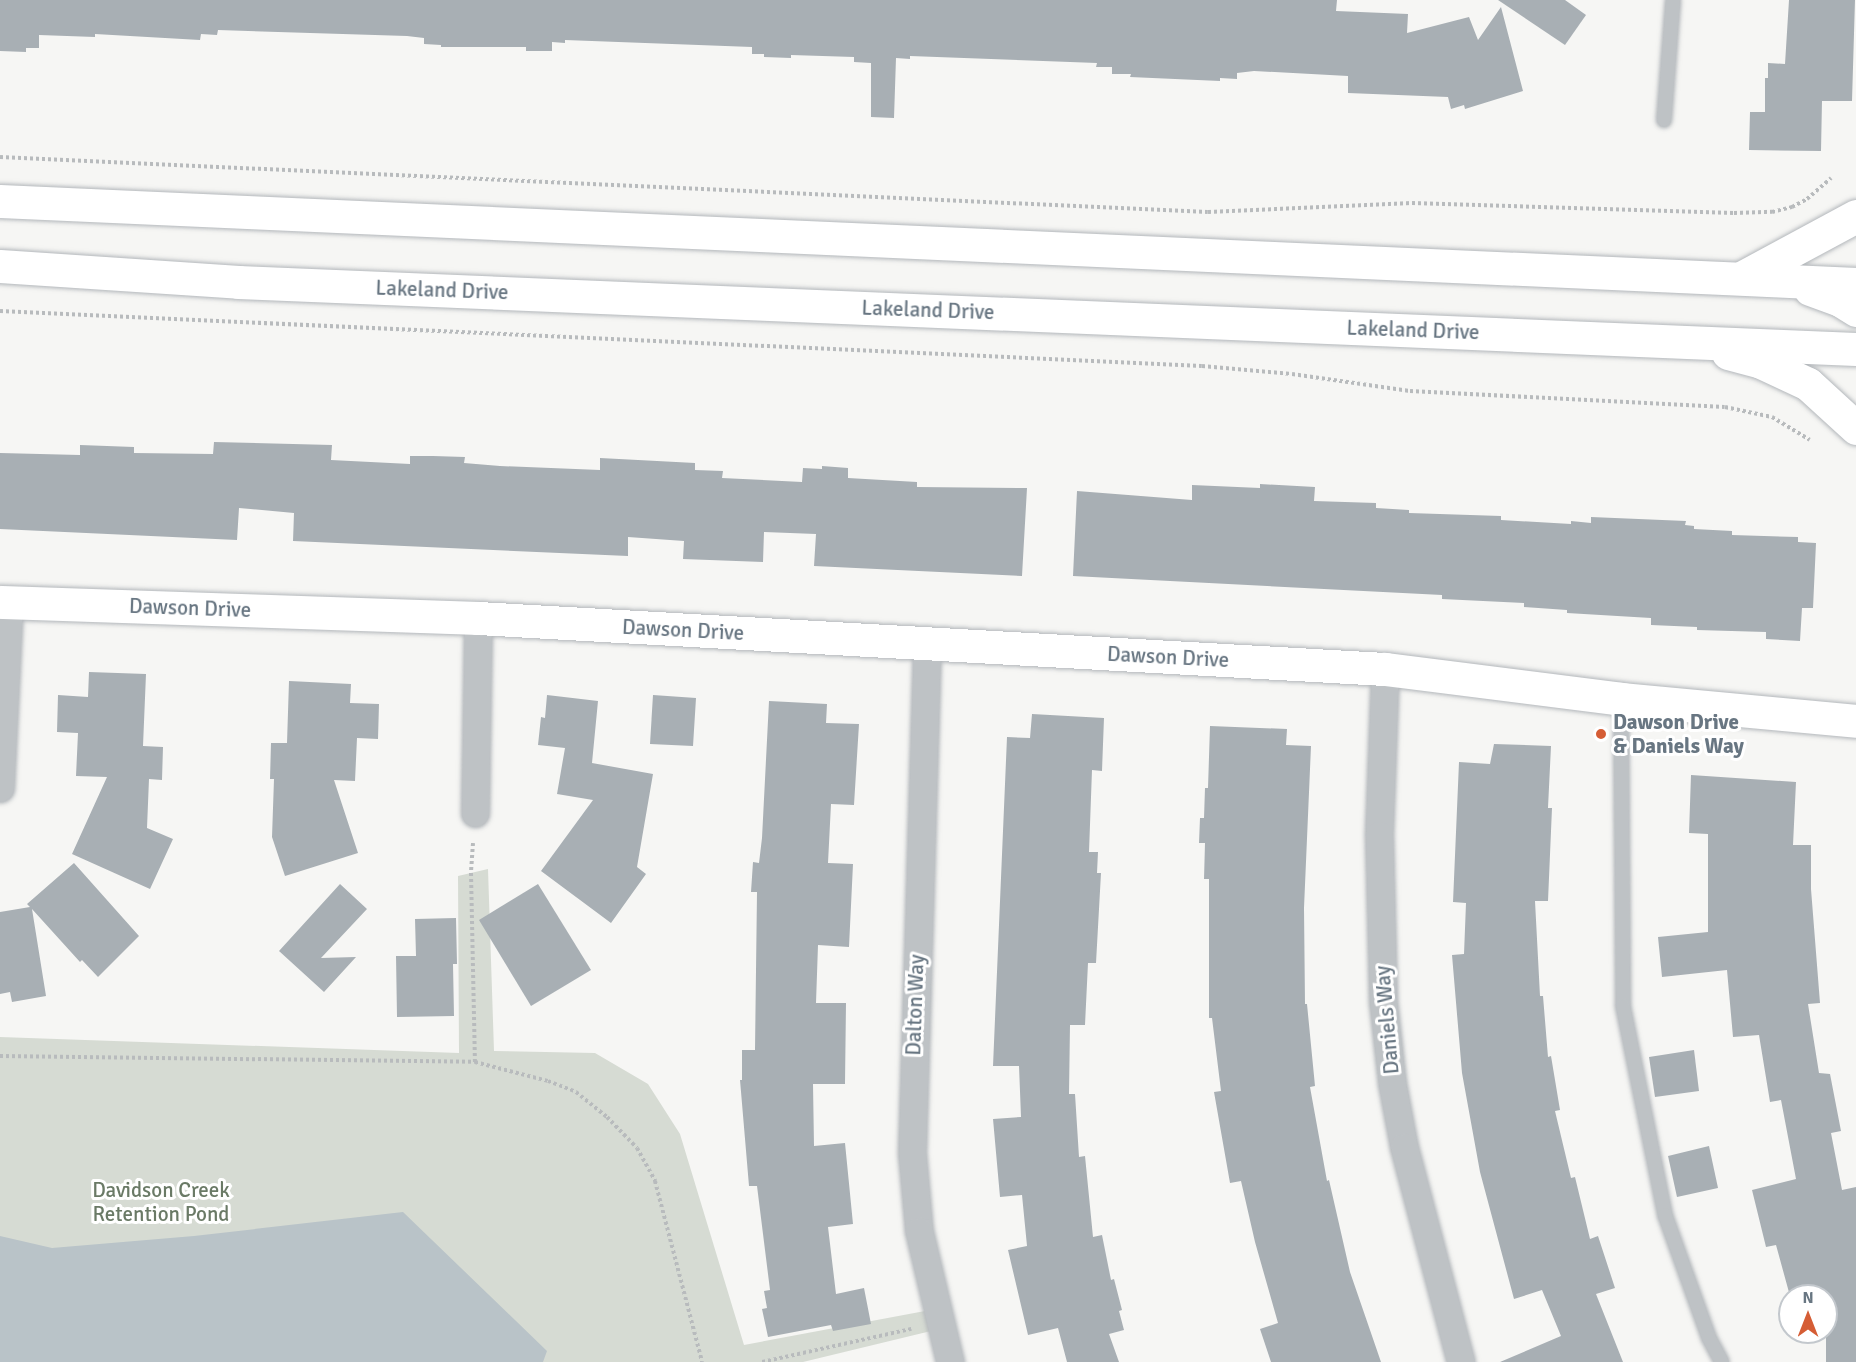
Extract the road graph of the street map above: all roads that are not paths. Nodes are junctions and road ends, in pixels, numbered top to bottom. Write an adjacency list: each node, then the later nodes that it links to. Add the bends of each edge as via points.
1 (1673, 0): 2 (lane)
2 (1664, 120)
3 (0, 201): 6 (main road)
4 (1856, 216): 6 (main road)
5 (0, 266): 11 (main road, Lakeland Drive, via 238,282)
6 (1739, 279): 7 (main road)
7 (1789, 281): 8 (main road); 9 (main road)
8 (1856, 284)
9 (1856, 310)
10 (1856, 326): 12 (main road)
11 (1686, 341): 12 (main road, Lakeland Drive); 14 (main road, via 1761,362 1808,384)
12 (1770, 344): 13 (main road, Lakeland Drive)
13 (1856, 349)
14 (1856, 428)
15 (5, 602): 16 (main road, Dawson Drive); 21 (street, Dawson Drive)
16 (478, 618): 17 (main road, Dawson Drive); 22 (street)
17 (927, 644): 18 (main road, Dawson Drive); 23 (street, Dalton Way, via 912,1153 919,1231)
18 (1385, 669): 19 (main road, Dawson Drive); 24 (street, Daniels Way, via 1378,836 1383,1001 1404,1147)
19 (1621, 699): 20 (main road, Dawson Drive); 25 (lane, via 1623,1006 1665,1215 1709,1338)
20 (1856, 721)
21 (0, 788)
22 (475, 813)
23 (950, 1362)
24 (1461, 1362)
25 (1722, 1362)

